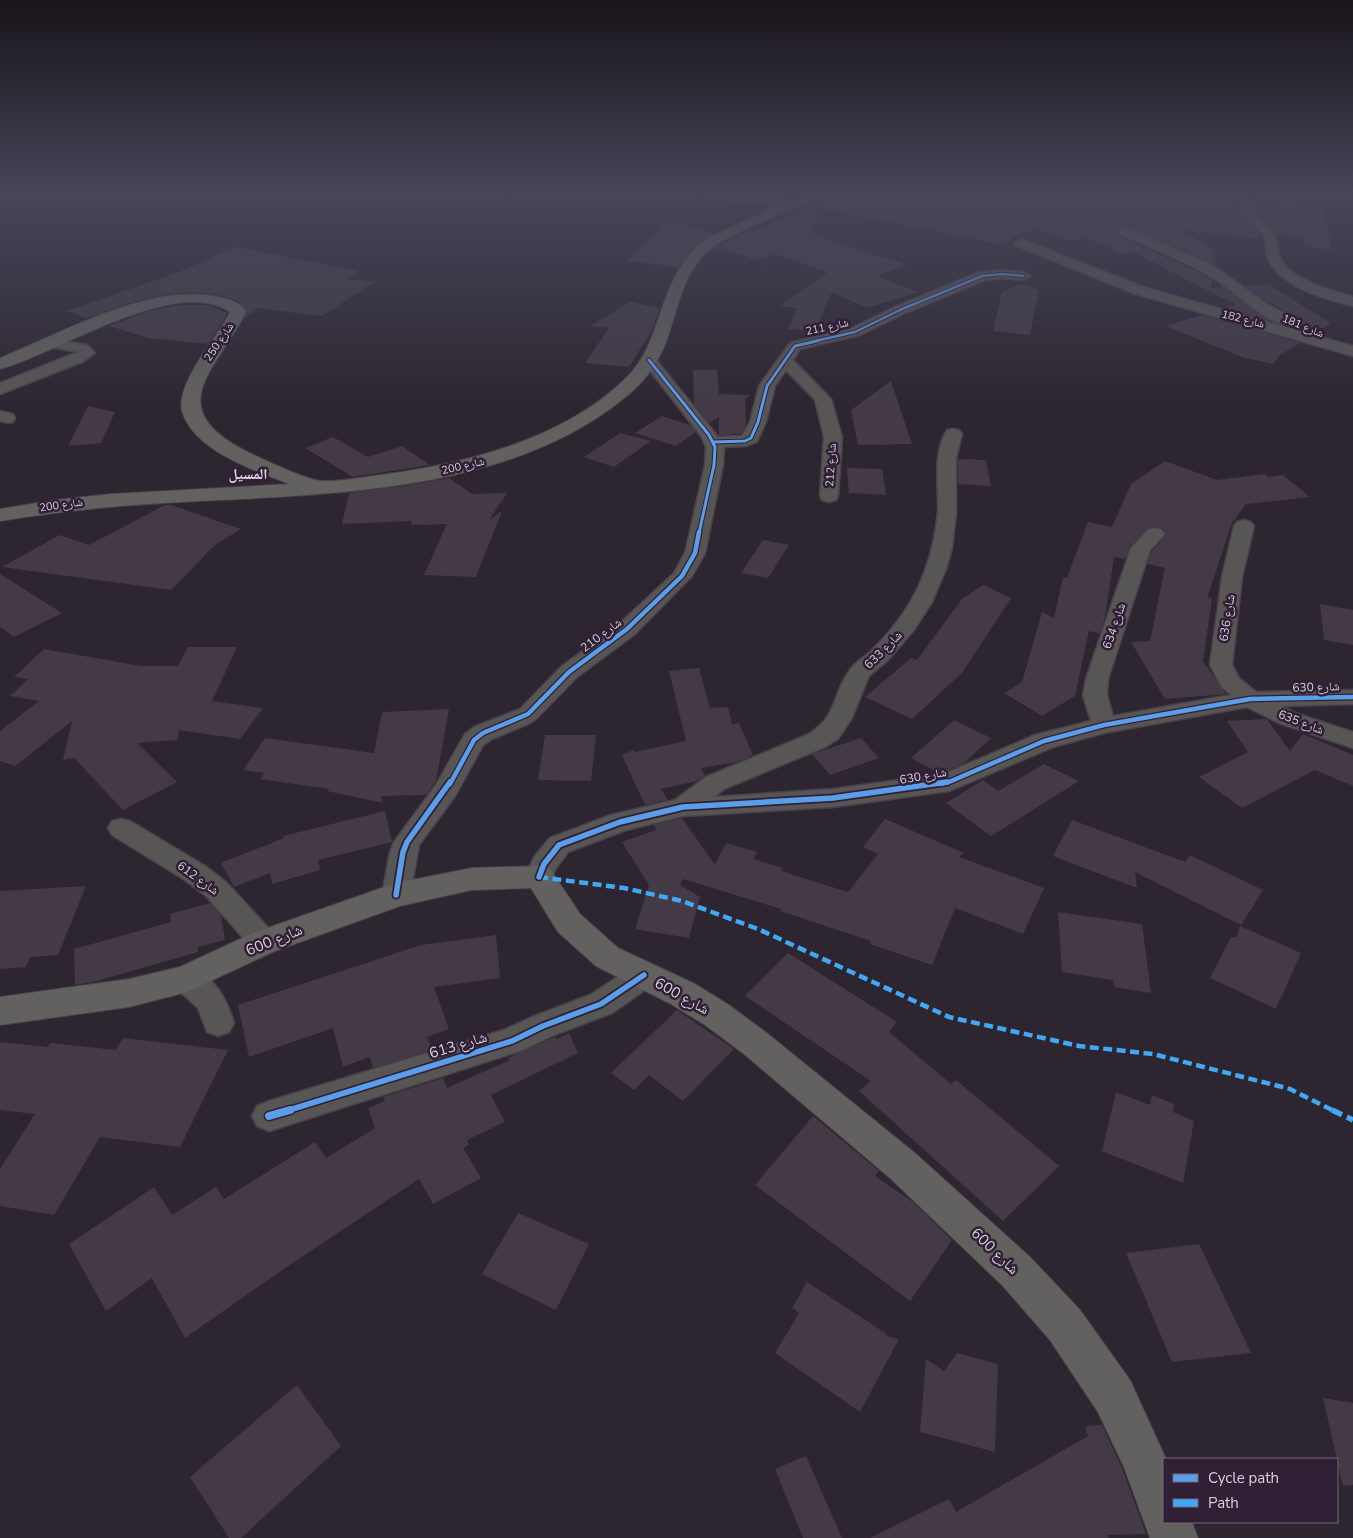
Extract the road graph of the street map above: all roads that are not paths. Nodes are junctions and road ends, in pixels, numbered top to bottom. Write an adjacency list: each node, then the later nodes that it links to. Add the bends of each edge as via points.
1 (688, 267): 10 (main road, شارع 200)
2 (1078, 267): 9 (street, شارع 182, via 1125,286 1233,318 1296,332)
3 (1204, 267): 8 (street, شارع 181, via 1284,320)
4 (1279, 267): 6 (street, via 1294,278)
5 (1023, 276): 11 (street, شارع 211, via 1002,274 975,279 855,332 795,346)
6 (1353, 302)
7 (51, 343): 12 (main road, شارع 250); 13 (street, via 82,348 87,353); 16 (main road, شارع 250, via 153,303 197,299 231,305 238,311 235,319 208,356 195,386 191,405 196,424 213,439 244,457)
8 (1353, 344)
9 (1353, 351)
10 (649, 360): 15 (street); 16 (main road, شارع 200, via 626,387 607,402 563,430 526,448 407,478)
11 (785, 361): 15 (street, شارع 211, via 767,386 751,438); 17 (street, شارع 212, via 822,399 833,437)
12 (0, 364)
13 (0, 389)
14 (954, 434): 25 (street, شارع 633, via 947,458 945,530 936,569 921,602 903,630 859,673 835,726 816,741 715,782)
15 (714, 442): 28 (street, شارع 210, via 715,458 698,544 693,560 682,576 627,629 569,672 528,714 474,740 446,790 407,842)
16 (319, 488): 18 (main road, شارع 200, via 90,501)
17 (829, 496)
18 (0, 515)
19 (1244, 526): 22 (street, شارع 636, via 1232,577 1221,665 1230,682)
20 (1155, 534): 23 (street, شارع 634, via 1142,548 1097,679 1096,695)
21 (1353, 696): 22 (street, شارع 630)
22 (1250, 699): 23 (street, شارع 630); 24 (street, شارع 635, via 1287,718)
23 (1104, 725): 25 (street, شارع 630, via 1044,741 949,782 832,798)
24 (1353, 740)
25 (683, 807): 27 (street, شارع 630, via 620,822 559,845 544,864)
26 (121, 828): 29 (street, شارع 612, via 216,889)
27 (539, 877): 28 (main road, شارع 600, via 472,879); 30 (main road, شارع 600, via 568,923 608,957)
28 (396, 895): 29 (main road, شارع 600)
29 (264, 942): 31 (main road, شارع 600)
30 (644, 975): 34 (street, شارع 613, via 601,1004 543,1026 512,1042); 35 (main road, شارع 600, via 690,998 756,1044 903,1166 979,1234 1041,1296 1114,1396)
31 (187, 978): 32 (main road, شارع 600, via 129,993); 33 (street, via 212,1002)
32 (0, 1011)
33 (218, 1023)
34 (269, 1116)
35 (1163, 1510)
36 (1168, 1523): 37 (main road)
37 (1174, 1538)

